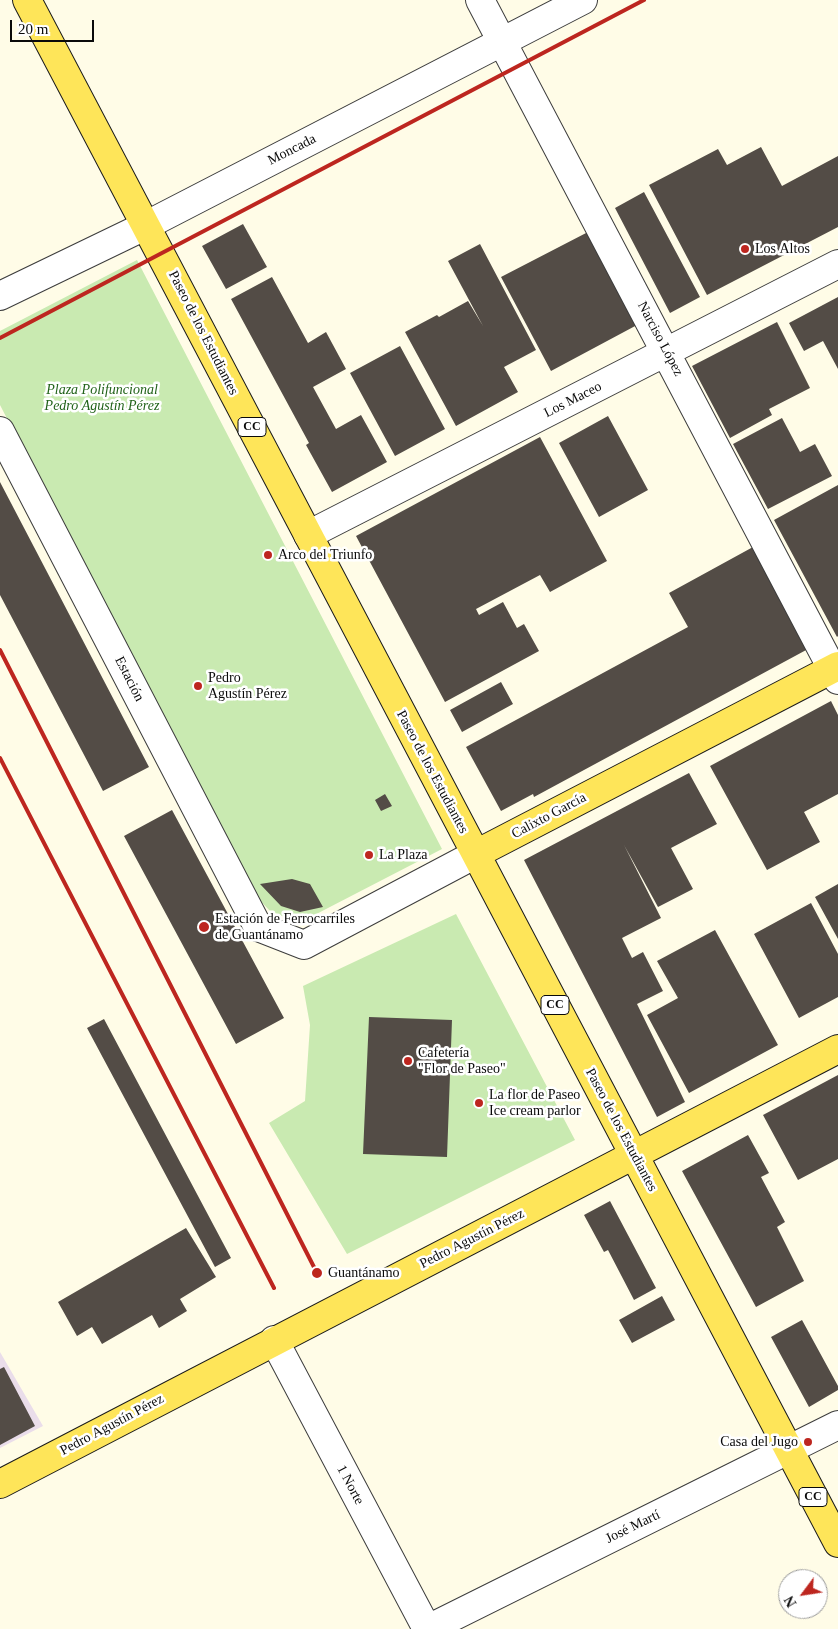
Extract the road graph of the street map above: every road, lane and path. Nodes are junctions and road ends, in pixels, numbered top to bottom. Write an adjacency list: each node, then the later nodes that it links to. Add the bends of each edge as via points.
1 (28, 0): 5 (main road, Paseo de los Estudiantes / CC)
2 (480, 0): 4 (street, Narciso López)
3 (583, 0): 4 (street, Moncada)
4 (501, 42): 5 (street, Moncada); 8 (street, Narciso López)
5 (147, 226): 7 (street, Moncada); 10 (main road, Paseo de los Estudiantes / CC)
6 (838, 264): 8 (street, Los Maceo)
7 (0, 296)
8 (666, 352): 10 (street, Los Maceo); 11 (street, Narciso López)
9 (0, 431): 13 (street, Estación)
10 (308, 535): 12 (main road, Paseo de los Estudiantes / CC)
11 (836, 671): 12 (main road, Calixto García)
12 (476, 854): 13 (street, Calixto García, via 304,945); 15 (main road, Paseo de los Estudiantes / CC)
13 (258, 927)
14 (838, 1050): 15 (main road, Pedro Agustín Pérez)
15 (634, 1156): 16 (main road, Pedro Agustín Pérez); 18 (main road, Paseo de los Estudiantes / CC)
16 (274, 1340): 19 (main road, Pedro Agustín Pérez); 21 (street, 1 Norte)
17 (838, 1425): 18 (street, José Martí)
18 (789, 1450): 20 (main road, Paseo de los Estudiantes / CC); 21 (street, José Martí)
19 (0, 1484)
20 (838, 1543)
21 (428, 1629)

